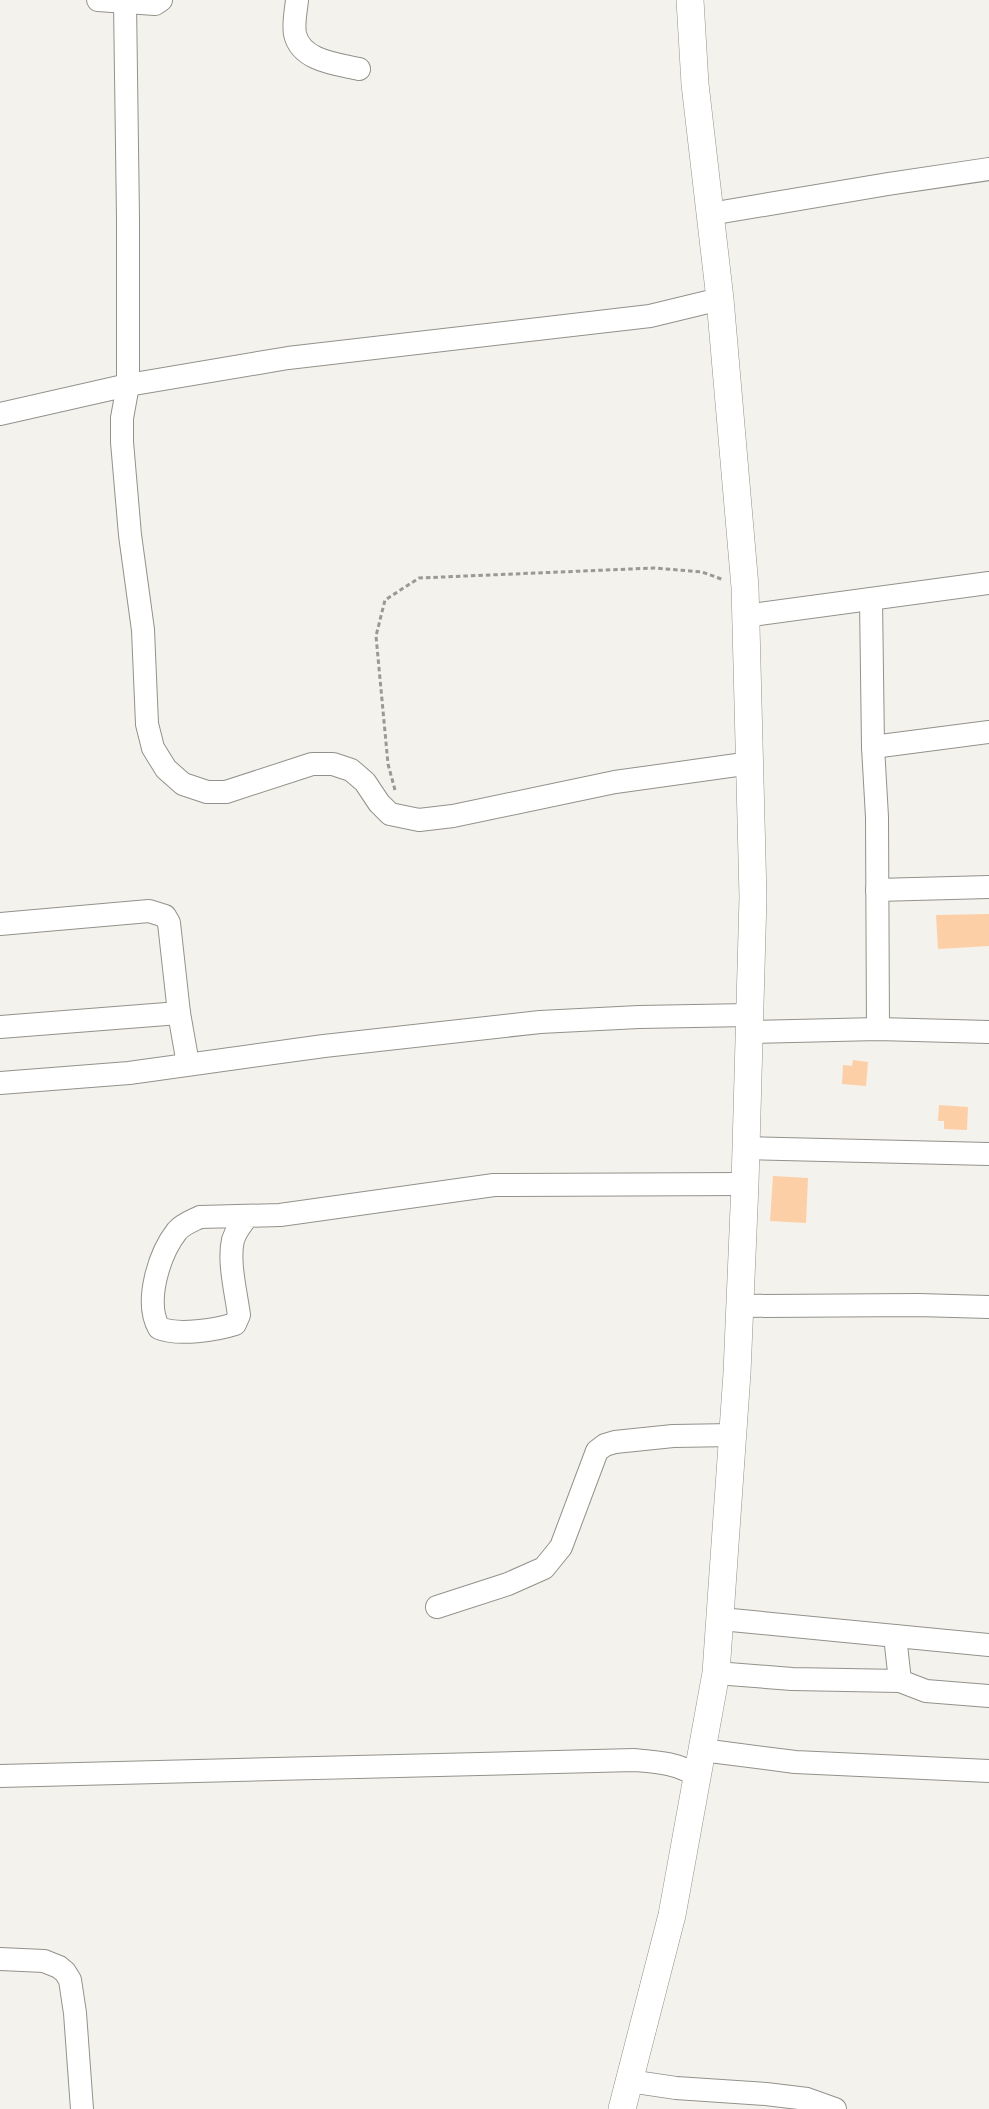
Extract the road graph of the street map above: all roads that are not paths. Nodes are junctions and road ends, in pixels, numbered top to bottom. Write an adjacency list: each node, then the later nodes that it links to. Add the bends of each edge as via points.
1 (98, 0): 5 (street)
2 (161, 0): 5 (street, via 155,4)
3 (297, 0): 6 (street, via 295,34 301,46 310,55)
4 (690, 0): 8 (main road)
5 (125, 2): 10 (street)
6 (359, 69)
7 (989, 169): 8 (street)
8 (710, 214): 9 (main road)
9 (720, 299): 10 (street, via 650,316 288,358); 14 (main road)
10 (128, 385): 11 (street); 17 (street, via 122,442 143,630 147,724 153,748 166,769 183,784 207,792 226,792 312,764 333,764 351,770 366,782 390,814 419,820 615,782)
11 (0, 414)
12 (989, 583): 13 (street)
13 (870, 599): 14 (street); 16 (street)
14 (745, 616): 17 (main road)
15 (989, 732): 16 (street)
16 (873, 747): 19 (street)
17 (751, 763): 22 (main road, via 753,897)
18 (989, 887): 19 (street)
19 (877, 890): 24 (street)
20 (0, 924): 21 (street, via 149,912 165,916)
21 (179, 1013): 23 (street); 26 (street)
22 (749, 1024): 24 (street); 26 (street, via 618,1018 540,1022); 28 (main road)
23 (0, 1027)
24 (878, 1029): 25 (street)
25 (989, 1032)
26 (188, 1064): 27 (street, via 129,1073)
27 (0, 1083)
28 (746, 1148): 29 (street); 30 (main road)
29 (989, 1154)
30 (745, 1184): 31 (street, via 494,1185 280,1215); 32 (main road)
31 (248, 1216): 31 (street, via 233,1240 239,1315 235,1324 219,1330 159,1328 154,1316 156,1273 178,1230 200,1217)
32 (740, 1306): 33 (street); 34 (main road)
33 (989, 1307)
34 (733, 1435): 35 (street, via 673,1436 605,1444 597,1451 561,1547 544,1568); 36 (main road)
35 (437, 1607)
36 (721, 1619): 37 (street); 39 (main road)
37 (896, 1636): 38 (street); 40 (street)
38 (989, 1645)
39 (716, 1673): 40 (street); 42 (main road)
40 (900, 1681): 41 (street, via 926,1691)
41 (989, 1696)
42 (702, 1750): 43 (street, via 795,1762); 45 (main road)
43 (989, 1771)
44 (0, 1776): 45 (street, via 634,1760 663,1762 686,1768)
45 (697, 1776): 47 (main road, via 672,1915)
46 (0, 1959): 48 (street, via 44,1961 66,1972 75,2013)
47 (629, 2081): 49 (main road); 50 (street, via 807,2099)
48 (82, 2109)
49 (622, 2109)
50 (835, 2109)

